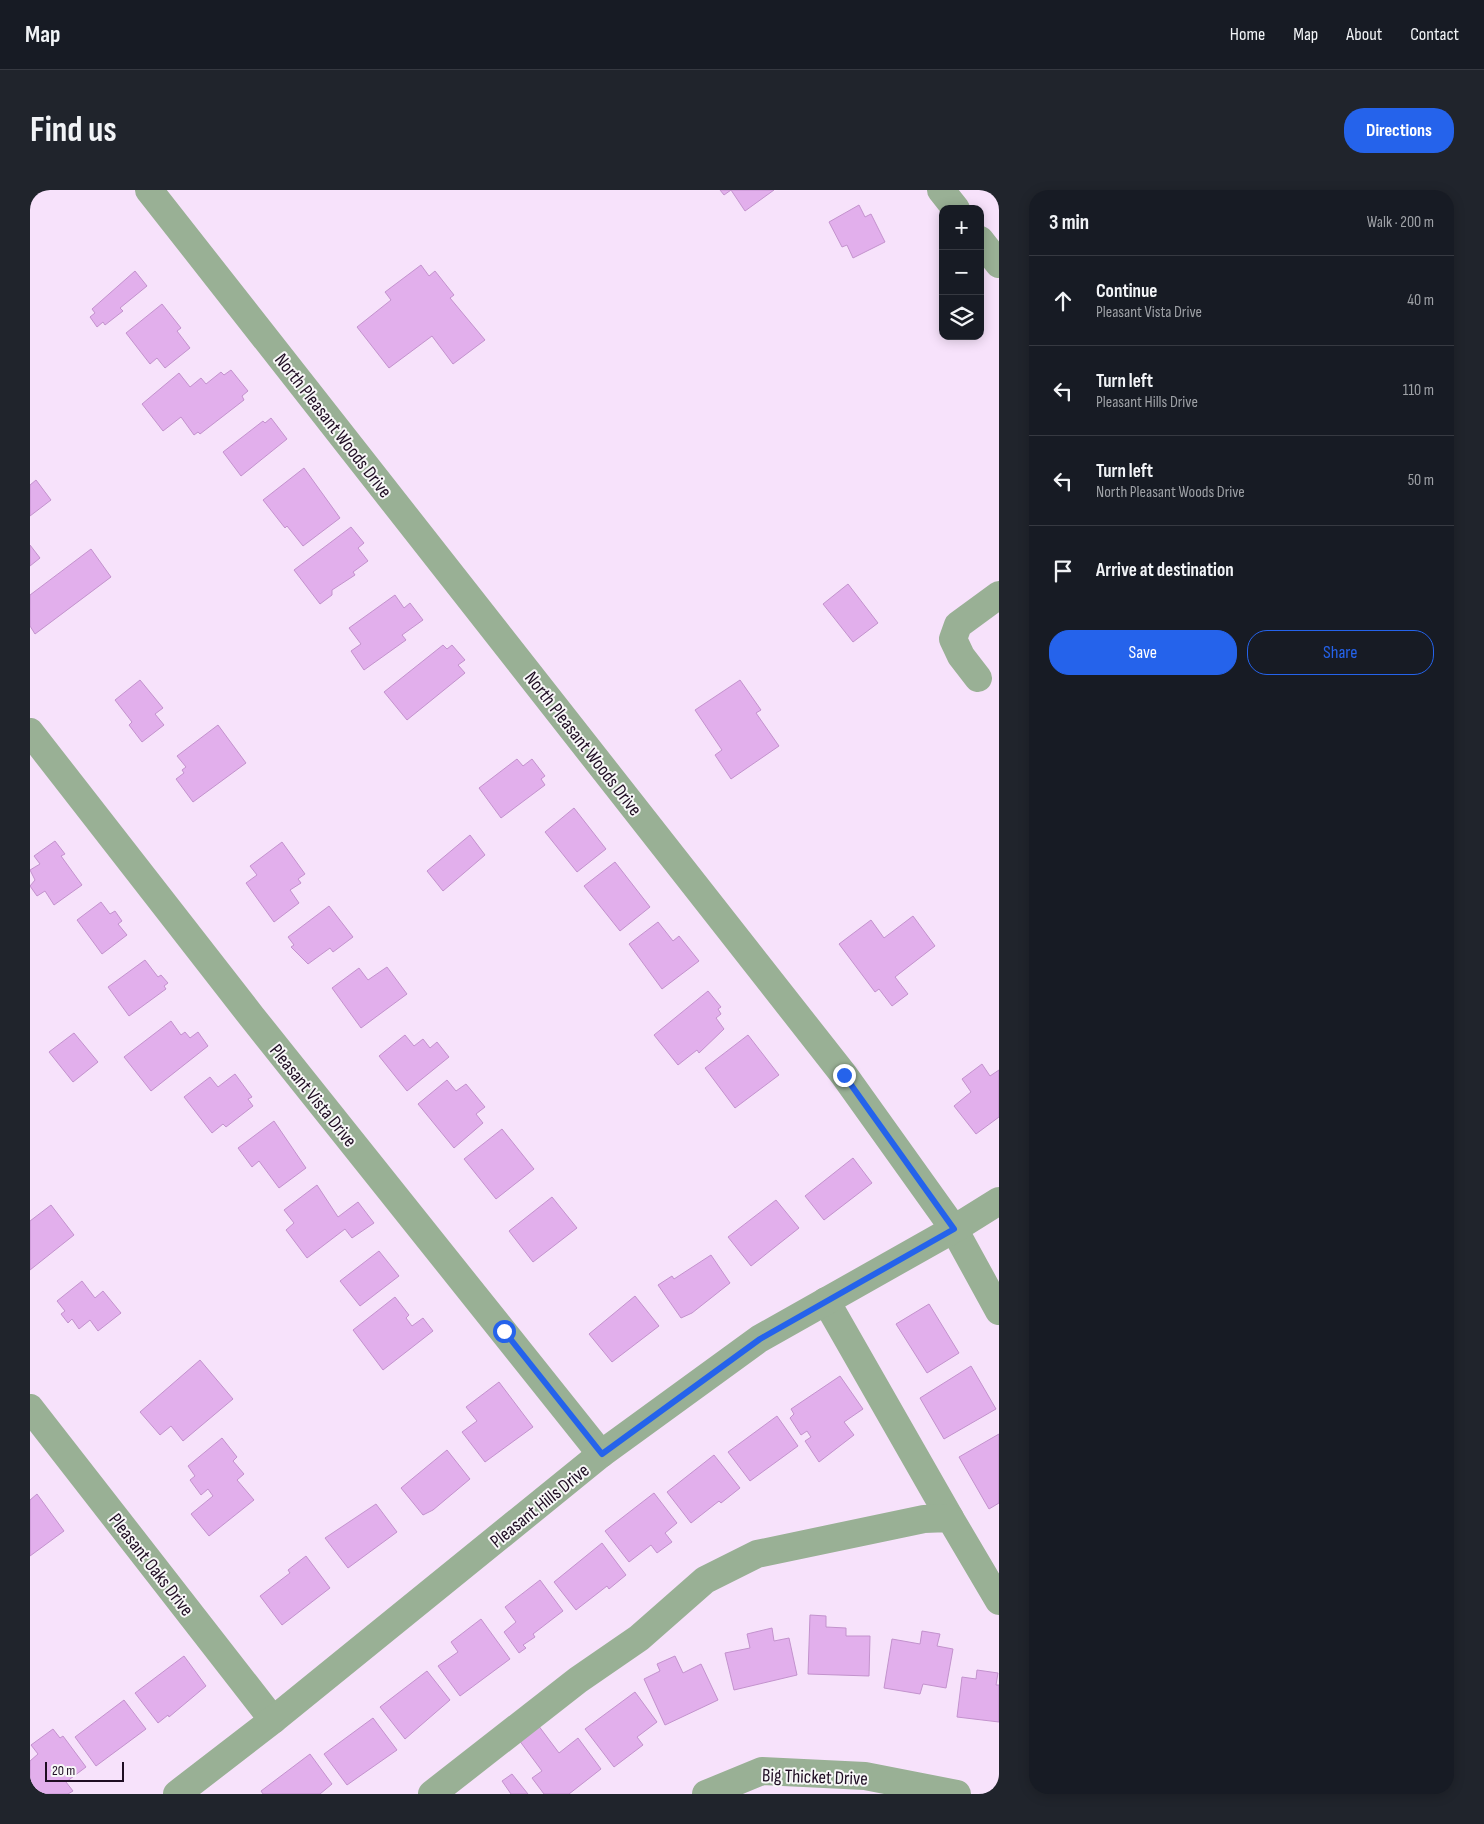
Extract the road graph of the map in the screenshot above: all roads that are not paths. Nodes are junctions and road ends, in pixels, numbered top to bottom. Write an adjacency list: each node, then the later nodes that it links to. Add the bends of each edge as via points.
1 (149, 190): 10 (street, North Pleasant Woods Drive, via 844,1075)
2 (941, 190): 3 (street)
3 (953, 205)
4 (984, 245): 5 (street)
5 (999, 264)
6 (999, 595): 7 (street, via 958,625 953,639)
7 (978, 678)
8 (30, 732): 14 (street, Pleasant Vista Drive, via 252,1017)
9 (999, 1201): 10 (street, Pleasant Hills Drive)
10 (954, 1229): 11 (street, Pleasant Hills Drive); 12 (street, North Pleasant Woods Drive)
11 (826, 1301): 14 (street, Pleasant Hills Drive, via 760,1339); 15 (street)
12 (999, 1311)
13 (30, 1408): 17 (street, Pleasant Oaks Drive)
14 (602, 1454): 17 (street, Pleasant Hills Drive)
15 (950, 1518): 16 (street); 19 (street, via 924,1519 757,1554 705,1580 639,1638 578,1680)
16 (999, 1601)
17 (273, 1720): 18 (street, Pleasant Hills Drive)
18 (177, 1794)
19 (432, 1794)
20 (706, 1794): 21 (street, Big Thicket Drive, via 762,1771 865,1776)
21 (957, 1794)

